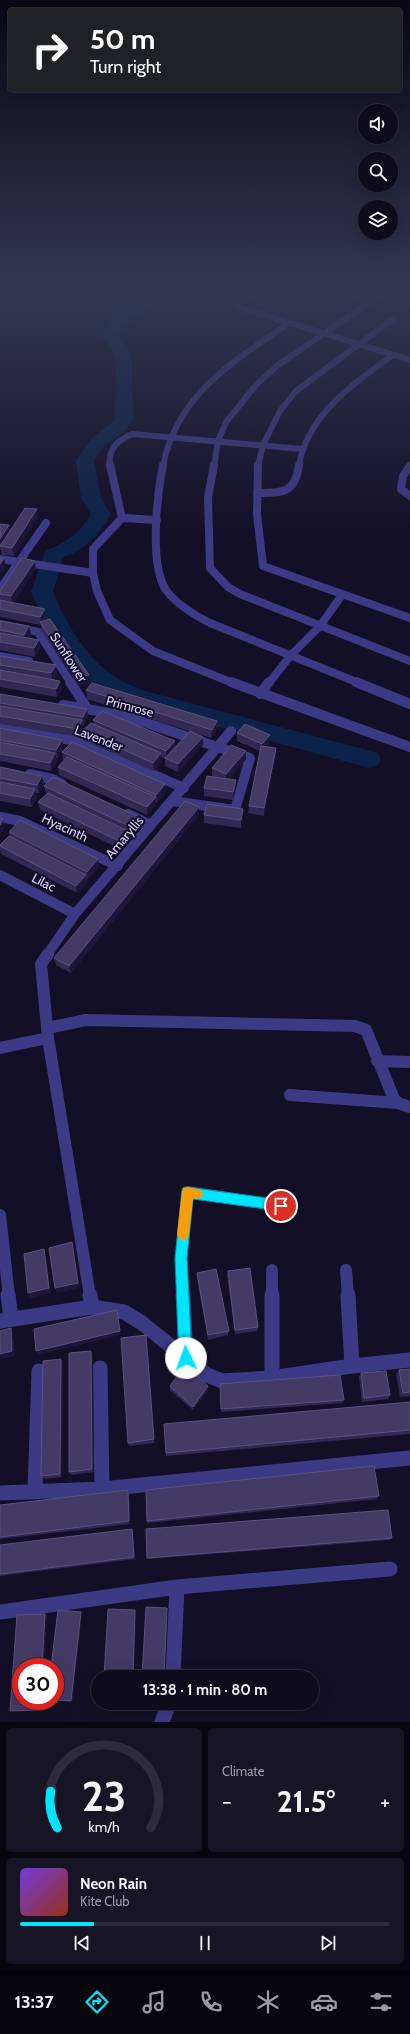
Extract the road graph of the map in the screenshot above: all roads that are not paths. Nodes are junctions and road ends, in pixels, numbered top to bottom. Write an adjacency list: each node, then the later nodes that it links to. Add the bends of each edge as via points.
1 (219, 373): 5 (street, via 201,391)
2 (268, 373): 6 (street, via 226,422)
3 (320, 373): 7 (street, via 296,391 280,411)
4 (368, 373): 8 (street, via 346,389 325,411)
5 (170, 438): 6 (street); 12 (street, via 132,434 112,447 108,458); 13 (street, via 162,471)
6 (218, 441): 7 (street); 22 (street, via 208,498 210,568 228,587 240,594)
7 (263, 445): 8 (street); 10 (street, via 257,472)
8 (302, 450): 10 (street, via 294,484 289,490 281,493)
9 (410, 466): 11 (street, via 401,480 401,489)
10 (257, 493): 19 (street, via 263,566)
11 (410, 496)
12 (122, 518): 13 (street); 17 (street, via 93,549)
13 (157, 520): 23 (street, via 158,567 164,587 175,601 190,613 210,623)
14 (46, 523): 16 (street)
15 (0, 560): 16 (street)
16 (18, 562): 17 (street); 18 (street)
17 (93, 573): 27 (street, via 97,591 110,620 153,651)
18 (0, 589)
19 (342, 595): 20 (street); 22 (street)
20 (410, 618)
21 (0, 624): 26 (street, Sunflower, via 38,632)
22 (320, 626): 23 (street); 25 (street)
23 (291, 655): 27 (street); 29 (street)
24 (0, 656): 26 (street)
25 (410, 661)
26 (61, 667): 30 (street, Sunflower)
27 (260, 694): 34 (street)
28 (56, 704): 30 (street, Primrose)
29 (410, 704)
30 (87, 708): 33 (street, Primrose, via 126,716)
31 (0, 728): 36 (street, Lavender, via 76,741)
32 (231, 731): 33 (street, Amaryllis)
33 (219, 747): 36 (street, Amaryllis); 38 (street, Primrose, via 250,758 235,810)
34 (410, 747)
35 (22, 772): 37 (street, via 52,779)
36 (184, 788): 38 (street, Amaryllis)
37 (73, 789)
38 (172, 801): 41 (street, Amaryllis)
39 (116, 808): 41 (street)
40 (0, 817): 42 (street, Hyacinth, via 20,821)
41 (151, 825): 42 (street, Amaryllis)
42 (118, 866): 44 (street, Amaryllis)
43 (0, 875): 44 (street, Lilac)
44 (75, 914): 45 (street, Amaryllis, via 41,964)
45 (47, 1033): 46 (street); 47 (street, via 86,1020 355,1026 366,1030); 57 (street)
46 (0, 1048)
47 (377, 1061): 48 (street); 50 (street)
48 (410, 1062)
49 (290, 1095): 50 (street)
50 (398, 1103): 51 (street)
51 (410, 1107)
52 (281, 1206): 59 (street, via 188,1192 181,1258)
53 (0, 1215): 54 (street)
54 (1, 1247): 58 (street)
55 (272, 1270): 64 (street)
56 (346, 1270): 61 (street)
57 (92, 1307): 58 (street); 59 (street, via 124,1312)
58 (5, 1320)
59 (186, 1358): 64 (street, via 207,1375 222,1381)
60 (410, 1360): 61 (street)
61 (352, 1366): 64 (street)
62 (100, 1368): 66 (street)
63 (39, 1371): 67 (street)
64 (272, 1378)
65 (410, 1458): 66 (street)
66 (102, 1489): 67 (street)
67 (35, 1491): 68 (street)
68 (0, 1494)
69 (390, 1569): 70 (street)
70 (177, 1588): 71 (street); 72 (street)
71 (0, 1612)
72 (173, 1670)
73 (167, 1710): 74 (street)
74 (162, 1722)

